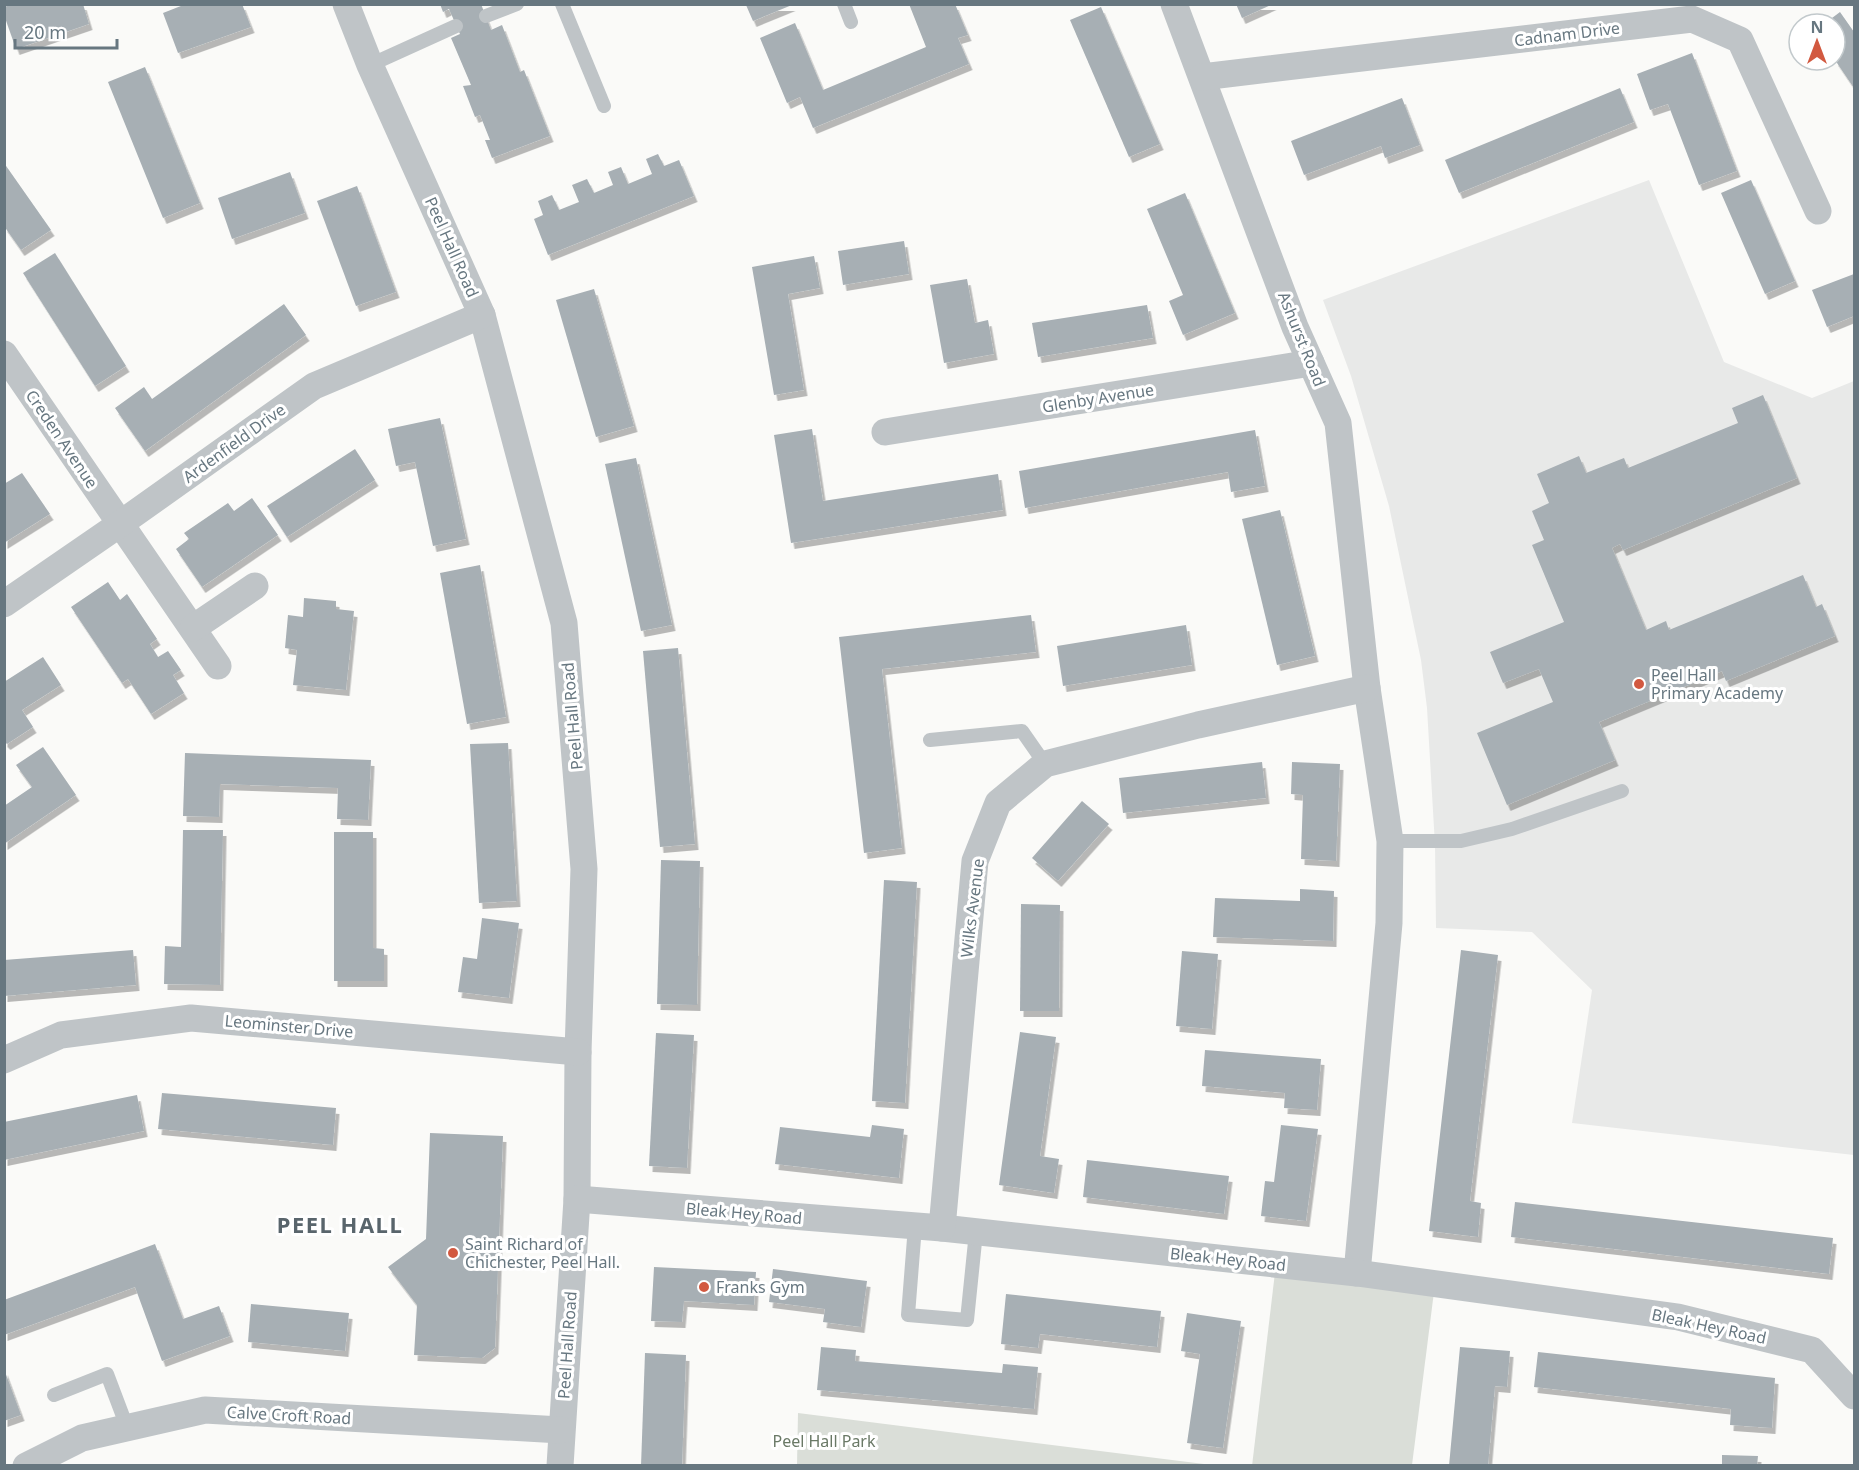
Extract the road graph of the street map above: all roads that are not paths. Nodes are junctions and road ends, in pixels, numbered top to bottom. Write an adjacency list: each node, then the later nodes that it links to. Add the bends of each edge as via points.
1 (346, 4): 10 (street, Peel Hall Road)
2 (518, 4): 7 (lane)
3 (562, 4): 12 (lane)
4 (844, 4): 8 (lane)
5 (1174, 4): 11 (street, Ashurst Road)
6 (1641, 15): 11 (street, Cadnam Drive); 13 (street, Cadnam Drive, via 1692,19 1740,40)
7 (486, 16)
8 (851, 22)
9 (456, 26): 10 (lane)
10 (370, 65): 14 (street, Peel Hall Road)
11 (1202, 77): 16 (street, Ashurst Road)
12 (604, 106)
13 (1818, 212)
14 (482, 315): 18 (street, Ardenfield Drive, via 314,386); 28 (street, Peel Hall Road, via 564,623 584,869)
15 (4, 354): 18 (street, Creden Avenue)
16 (1311, 363): 17 (street, Glenby Avenue); 23 (street, Ashurst Road, via 1338,423)
17 (885, 432)
18 (120, 524): 20 (street, Ardenfield Drive); 21 (street, Creden Avenue)
19 (255, 586): 21 (street)
20 (4, 604)
21 (192, 628): 22 (street, Creden Avenue)
22 (218, 666)
23 (1367, 688): 25 (street, Wilks Avenue); 27 (street, Ashurst Road)
24 (930, 740): 25 (lane, via 1022,731)
25 (1045, 764): 32 (street, Wilks Avenue, via 998,802 975,861)
26 (1622, 791): 27 (lane, via 1512,829 1461,841)
27 (1389, 842): 34 (street, Ashurst Road, via 1389,923)
28 (578, 1052): 29 (street, Leominster Drive, via 191,1018 61,1035); 30 (street, Peel Hall Road)
29 (4, 1060)
30 (577, 1199): 31 (street, Bleak Hey Road); 38 (street, Peel Hall Road)
31 (915, 1227): 32 (street, Bleak Hey Road); 33 (lane, via 908,1315 967,1320)
32 (942, 1228): 33 (street, Bleak Hey Road)
33 (976, 1232): 34 (street, Bleak Hey Road)
34 (1357, 1273): 36 (street, Bleak Hey Road, via 1678,1317 1779,1341 1812,1350)
35 (54, 1395): 37 (lane, via 107,1374)
36 (1854, 1396)
37 (127, 1427): 38 (street, Calve Croft Road, via 205,1410); 39 (street, Calve Croft Road, via 82,1438)
38 (561, 1430): 40 (street, Peel Hall Road)
39 (26, 1466)
40 (560, 1466)

